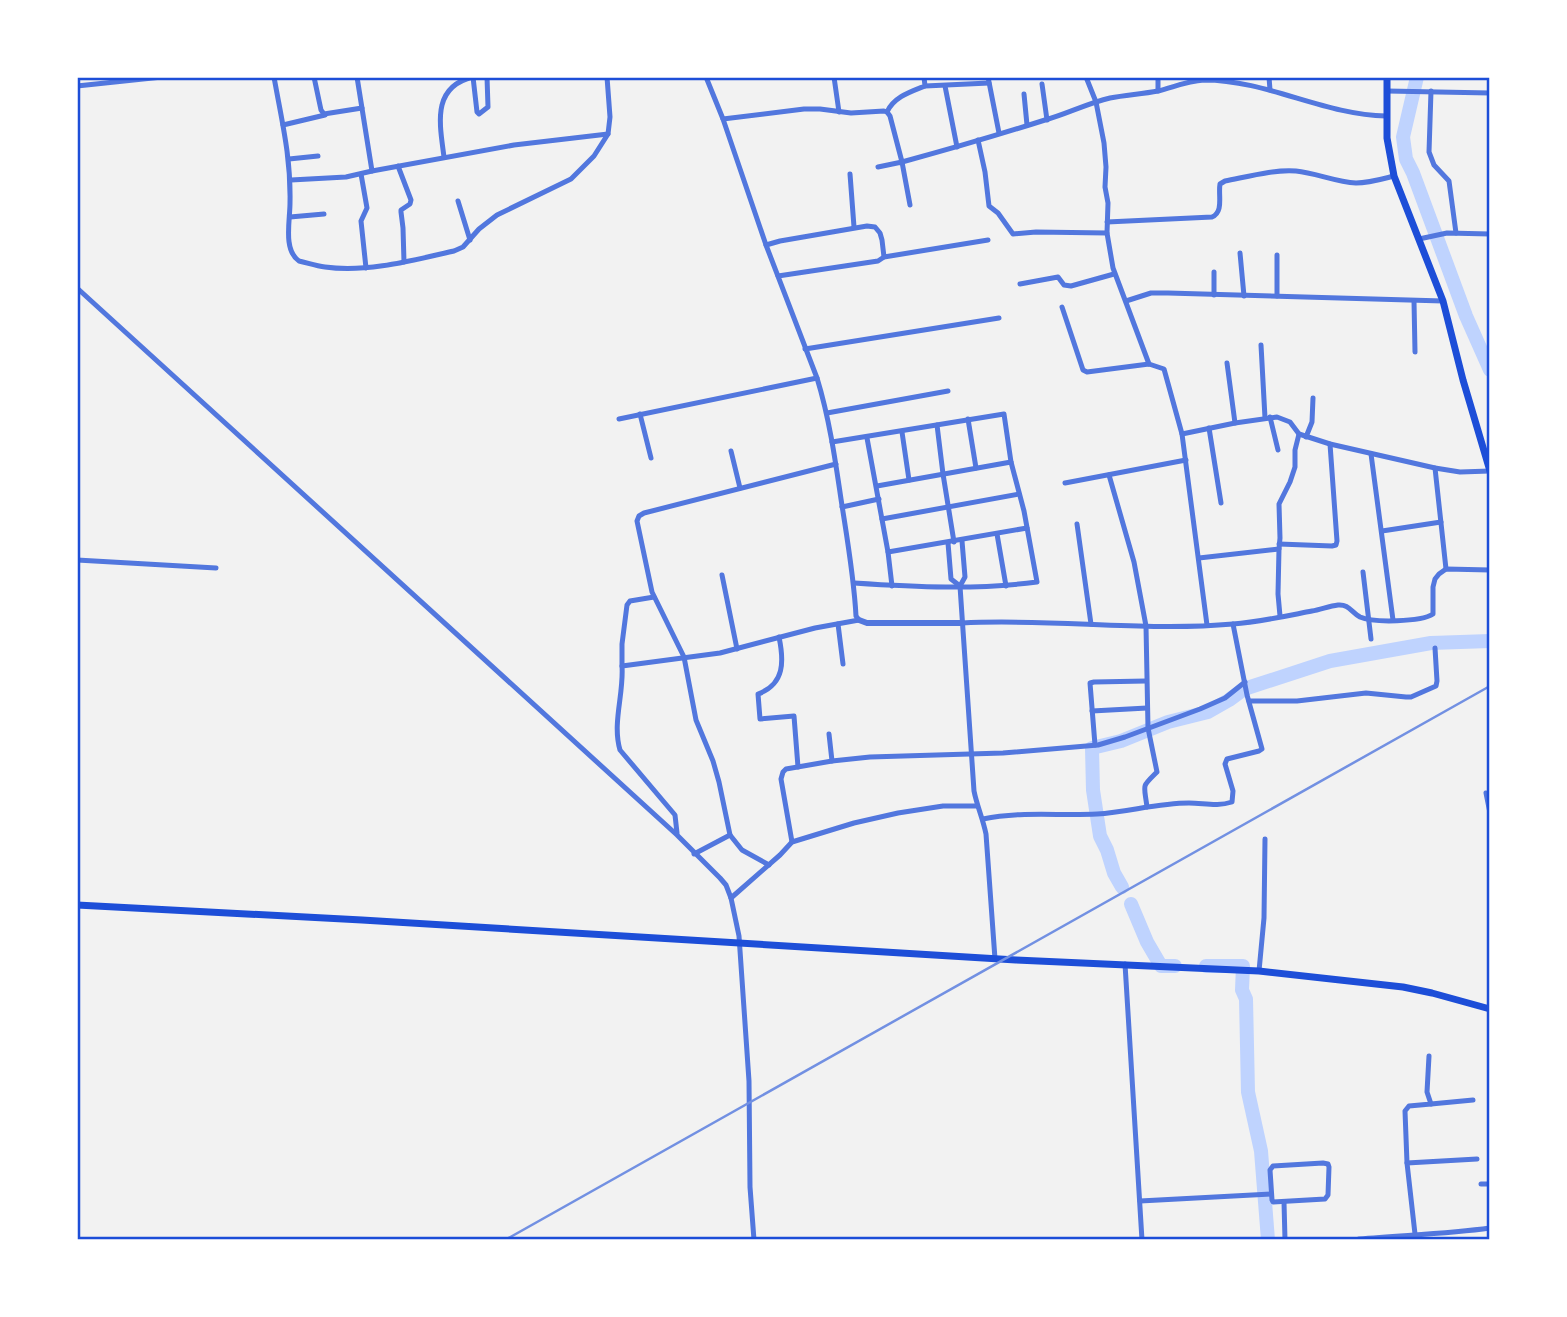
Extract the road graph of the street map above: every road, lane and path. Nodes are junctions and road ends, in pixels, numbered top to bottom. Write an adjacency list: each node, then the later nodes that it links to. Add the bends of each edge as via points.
1 (162, 77): 16 (street)
2 (274, 77): 33 (street)
3 (314, 77): 29 (street, via 321,110)
4 (357, 77): 26 (street)
5 (487, 77): 40 (street, via 488,107 479,114 473,77 455,85 442,102)
6 (607, 77): 36 (street)
7 (706, 77): 31 (street)
8 (834, 77): 27 (street)
9 (924, 77): 17 (street)
10 (1086, 77): 25 (street)
11 (1158, 77): 20 (street)
12 (1269, 77): 19 (street)
13 (1387, 77): 21 (main road)
14 (988, 80): 18 (street); 35 (street)
15 (1042, 84): 32 (street)
16 (77, 86)
17 (925, 86): 18 (street); 28 (street, via 895,100)
18 (945, 86): 38 (street)
19 (1270, 90): 20 (street, via 1202,80); 30 (street, via 1321,106)
20 (1158, 91): 25 (street)
21 (1387, 91): 22 (street); 30 (main road)
22 (1431, 91): 23 (street); 57 (street, via 1429,152 1449,181)
23 (1490, 93)
24 (1024, 94): 34 (street)
25 (1096, 102): 32 (street); 54 (street, via 1104,143)
26 (362, 108): 29 (street); 45 (street)
27 (839, 112): 28 (street); 31 (street, via 804,109)
28 (887, 112): 42 (street)
29 (327, 115): 33 (street)
30 (1386, 116): 48 (main road)
31 (723, 119): 62 (street)
32 (1047, 120): 34 (street)
33 (284, 125): 41 (street)
34 (1027, 125): 35 (street)
35 (999, 133): 37 (street)
36 (608, 134): 40 (street); 60 (street, via 570,179 497,215)
37 (978, 140): 38 (street); 56 (street, via 989,206 1013,234)
38 (957, 147): 42 (street)
39 (318, 156): 41 (street)
40 (444, 157): 43 (street)
41 (289, 159): 49 (street)
42 (902, 162): 44 (street); 51 (street)
43 (398, 166): 45 (street); 66 (street, via 411,200 401,210)
44 (878, 167)
45 (372, 171): 46 (street)
46 (361, 174): 49 (street); 67 (street, via 367,208 361,221)
47 (850, 174): 55 (street)
48 (1394, 176): 54 (street, via 1359,183 1296,171 1277,172 1220,184 1219,211 1212,217); 59 (main road)
49 (291, 180): 53 (street)
50 (458, 201): 60 (street)
51 (910, 205)
52 (324, 214): 53 (street)
53 (290, 217): 67 (street, via 290,248 295,259 327,268)
54 (1107, 222): 56 (street)
55 (854, 227): 62 (street); 65 (street, via 875,227 883,240)
56 (1107, 233): 69 (street)
57 (1456, 233): 58 (street); 59 (street)
58 (1490, 234)
59 (1419, 239): 78 (main road)
60 (470, 240): 66 (street, via 454,251)
61 (988, 240): 65 (street)
62 (766, 245): 70 (street)
63 (1240, 253): 74 (street)
64 (1277, 255): 75 (street)
65 (884, 257): 70 (street)
66 (404, 261): 67 (street)
67 (366, 268)
68 (1214, 272): 73 (street)
69 (1114, 274): 71 (street, via 1071,286 1058,277); 76 (street)
70 (778, 276): 82 (street)
71 (1020, 284)
72 (77, 288): 179 (street)
73 (1214, 295): 74 (street); 76 (street, via 1151,293)
74 (1244, 296): 75 (street)
75 (1277, 296): 77 (street)
76 (1126, 301): 85 (street)
77 (1415, 301): 78 (street); 83 (street)
78 (1443, 301): 112 (main road)
79 (1062, 307): 85 (street, via 1083,370)
80 (999, 318): 82 (street)
81 (1261, 345): 91 (street)
82 (806, 349): 86 (street)
83 (1415, 352)
84 (1227, 363): 94 (street)
85 (1149, 364): 98 (street, via 1164,369 1168,377)
86 (817, 378): 89 (street); 90 (street)
87 (948, 391): 89 (street)
88 (1313, 398): 99 (street, via 1312,422)
89 (827, 413): 101 (street)
90 (640, 414): 92 (street); 106 (street)
91 (1268, 418): 94 (street); 99 (street, via 1285,419); 103 (street)
92 (620, 419)
93 (968, 419): 95 (street); 108 (street, via 1004,414); 110 (street)
94 (1235, 423): 96 (street)
95 (937, 425): 97 (street); 113 (street)
96 (1209, 428): 98 (street); 121 (street)
97 (902, 432): 100 (street); 115 (street)
98 (1182, 434): 107 (street)
99 (1303, 435): 102 (street); 132 (street, via 1279,504)
100 (867, 438): 101 (street); 117 (street)
101 (832, 442): 109 (street)
102 (1330, 444): 105 (street); 132 (street, via 1336,545)
103 (1278, 450)
104 (731, 451): 118 (street)
105 (1371, 454): 111 (street); 128 (street)
106 (651, 458)
107 (1186, 460): 114 (street); 134 (street)
108 (1010, 462): 110 (street); 119 (street)
109 (836, 464): 118 (street); 123 (street)
110 (976, 468): 113 (street)
111 (1435, 468): 112 (street); 125 (street)
112 (1490, 471)
113 (943, 474): 115 (street); 122 (street)
114 (1110, 475): 116 (street); 155 (street)
115 (909, 480): 117 (street)
116 (1065, 483)
117 (877, 486): 120 (street)
118 (740, 488): 145 (street, via 639,516 637,528)
119 (1019, 494): 122 (street); 127 (street)
120 (879, 499): 123 (street); 124 (street)
121 (1221, 503)
122 (949, 506): 124 (street); 131 (street)
123 (842, 508): 141 (street)
124 (882, 519): 133 (street)
125 (1441, 522): 128 (street); 137 (street)
126 (1077, 524): 152 (street)
127 (1027, 528): 129 (street); 144 (street, via 1037,582)
128 (1382, 531): 149 (street)
129 (997, 534): 130 (street); 144 (street)
130 (962, 541): 131 (street); 143 (street, via 965,577)
131 (951, 542): 133 (street); 143 (street, via 951,579)
132 (1279, 547): 134 (street); 146 (street)
133 (888, 552): 142 (street)
134 (1199, 558): 154 (street)
135 (77, 559): 136 (street)
136 (216, 568)
137 (1446, 569): 138 (street); 149 (street, via 1435,579 1433,614)
138 (1490, 570)
139 (1363, 572): 147 (street)
140 (722, 575): 159 (street)
141 (854, 583): 142 (street); 148 (street)
142 (892, 586): 143 (street)
143 (960, 586): 144 (street); 150 (street)
144 (1006, 586)
145 (654, 597): 160 (street); 162 (street, via 627,605)
146 (1280, 617): 147 (street, via 1347,606); 153 (street)
147 (1368, 619): 149 (street); 157 (street)
148 (859, 620): 150 (street); 151 (street)
149 (1393, 620)
150 (962, 622): 152 (street); 171 (street)
151 (838, 624): 156 (street); 161 (street)
152 (1091, 624): 155 (street)
153 (1233, 624): 154 (street); 164 (street)
154 (1207, 625): 155 (street)
155 (1146, 626): 163 (street)
156 (781, 636): 159 (street); 173 (street, via 782,664 776,682 758,694 760,719 794,716)
157 (1371, 639)
158 (1434, 648): 165 (street, via 1436,686 1410,697 1366,693 1297,701)
159 (737, 649): 160 (street)
160 (684, 657): 162 (street); 180 (street, via 696,720 713,761)
161 (843, 664)
162 (622, 666): 179 (street, via 616,737 621,750 675,815)
163 (1146, 681): 166 (street); 167 (street, via 1090,683)
164 (1245, 682): 165 (street); 168 (street, via 1225,698)
165 (1248, 698): 176 (street, via 1261,750 1224,764 1232,802)
166 (1147, 708): 167 (street); 168 (street)
167 (1092, 711): 170 (street)
168 (1149, 730): 170 (street); 176 (street, via 1157,772 1144,785)
169 (829, 734): 172 (street)
170 (1095, 745): 171 (street)
171 (972, 754): 172 (street); 175 (street)
172 (832, 761): 173 (street)
173 (798, 767): 182 (street, via 786,769 781,779)
174 (1486, 793): 177 (street)
175 (977, 806): 178 (street); 182 (street, via 898,813)
176 (1147, 807): 178 (street)
177 (1490, 813)
178 (984, 820): 188 (street)
179 (677, 835): 183 (street)
180 (730, 835): 183 (street); 184 (street, via 742,850)
181 (1265, 839): 190 (street)
182 (792, 842): 184 (street)
183 (694, 854): 185 (street, via 720,877)
184 (769, 865): 185 (street)
185 (732, 898): 187 (street)
186 (77, 905): 187 (main road)
187 (739, 944): 188 (main road); 205 (street)
188 (995, 959): 189 (main road)
189 (1125, 964): 190 (main road); 200 (street)
190 (1259, 971): 191 (main road, via 1403,987)
191 (1490, 1009)
192 (1429, 1056): 194 (street)
193 (1473, 1100): 194 (street)
194 (1431, 1104): 196 (street, via 1405,1109)
195 (1477, 1159): 196 (street)
196 (1407, 1163): 203 (street)
197 (1481, 1184): 198 (street)
198 (1490, 1184)
199 (1267, 1195): 200 (street); 201 (street, via 1273,1202); 201 (street, via 1273,1166 1328,1164 1327,1198)
200 (1140, 1201): 206 (street)
201 (1284, 1202): 207 (street)
202 (1490, 1228): 203 (street)
203 (1415, 1234): 204 (street)
204 (1359, 1239)
205 (754, 1240)
206 (1142, 1240)
207 (1286, 1240)

